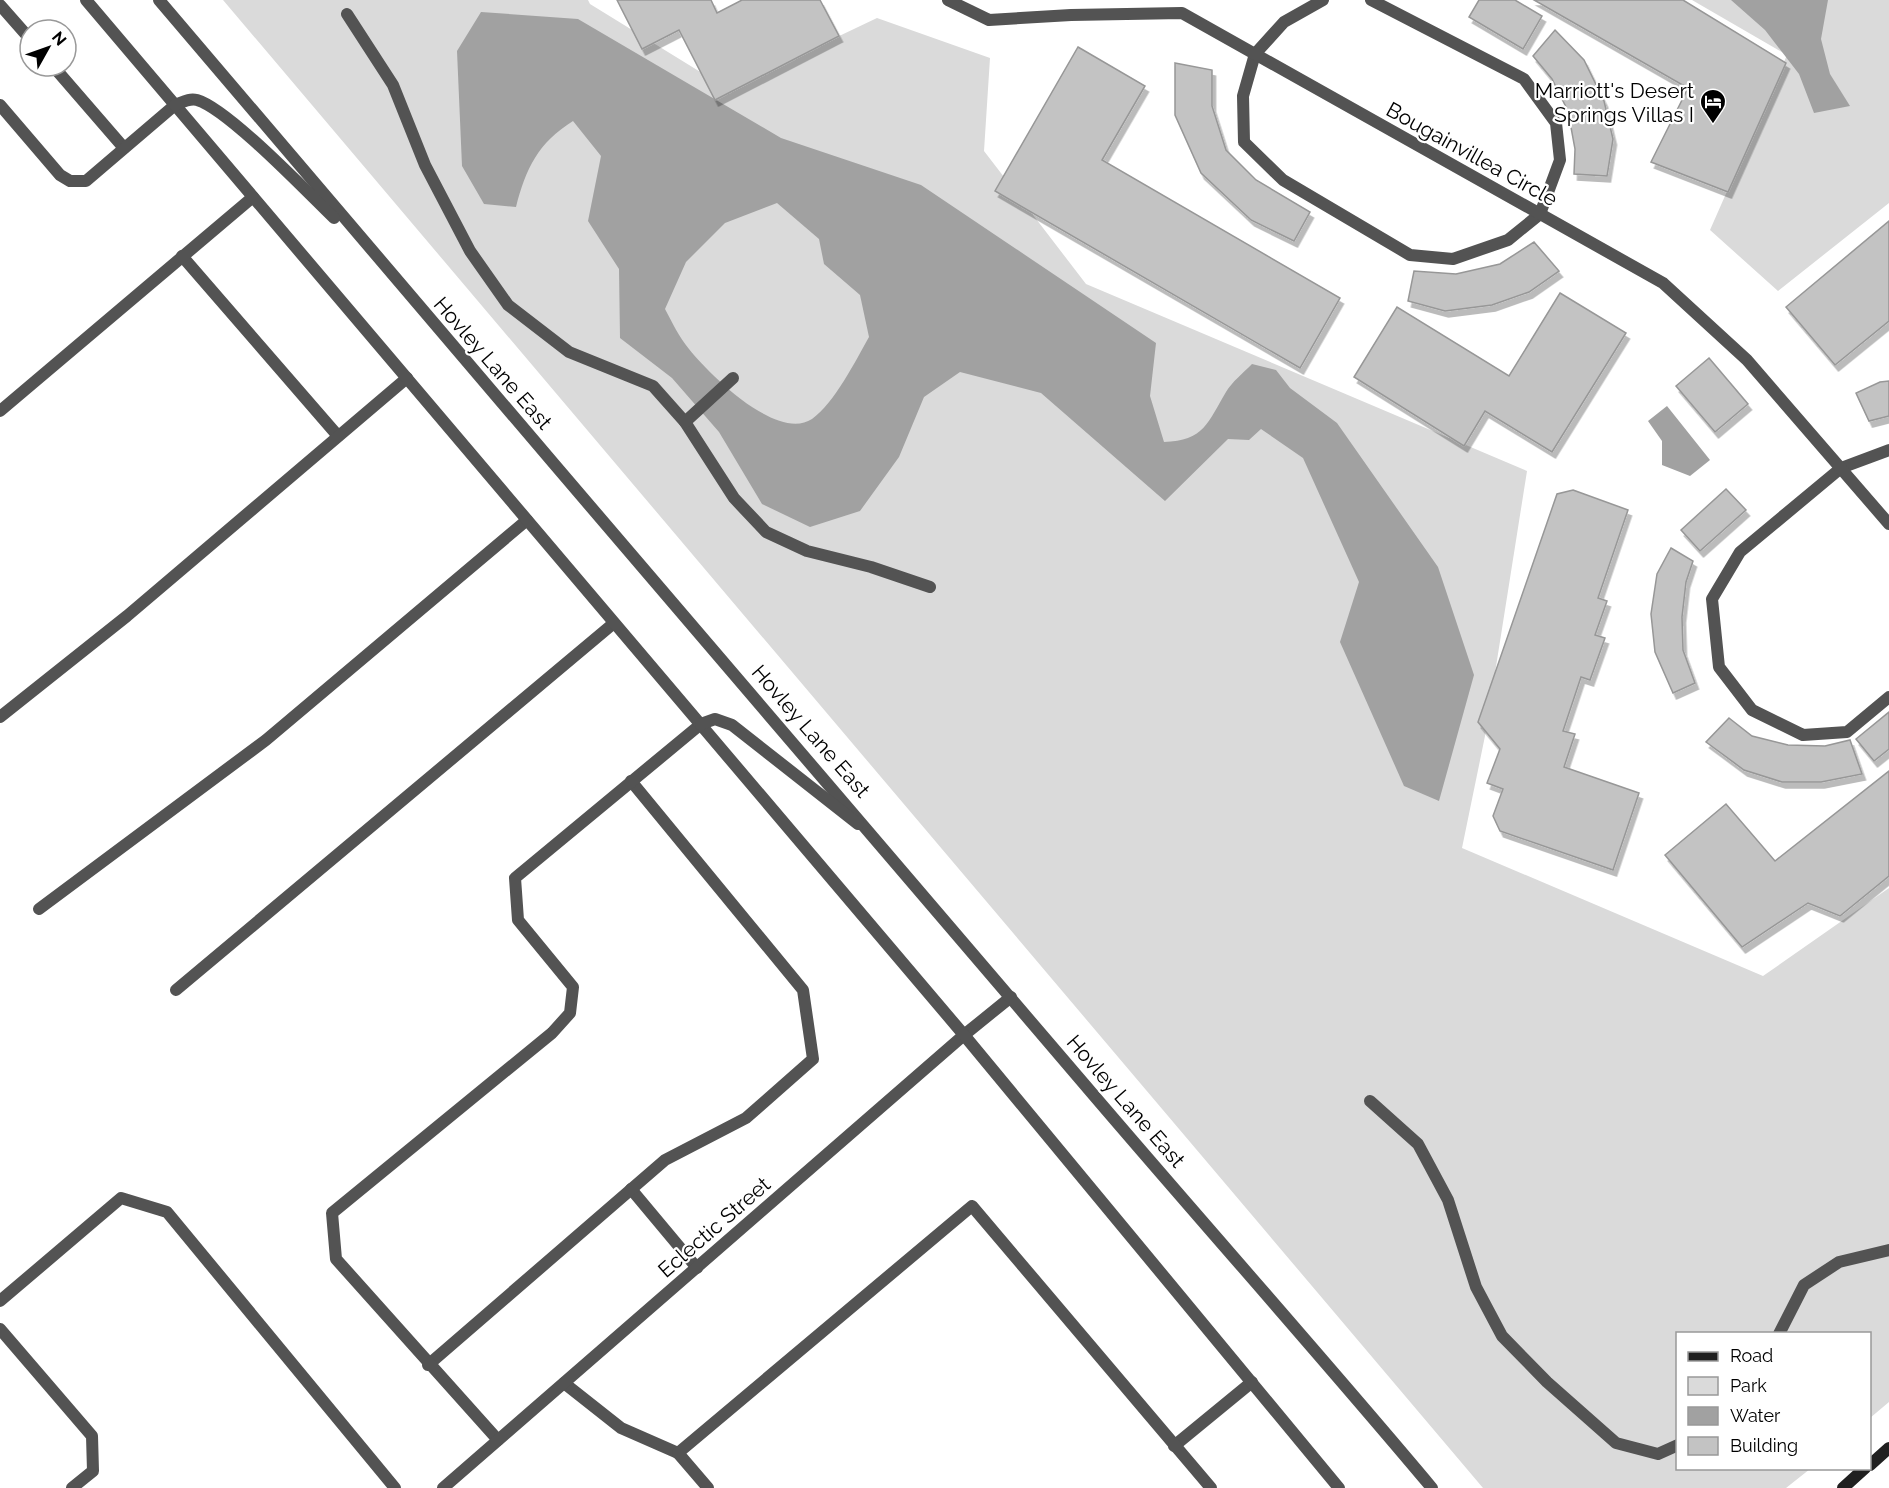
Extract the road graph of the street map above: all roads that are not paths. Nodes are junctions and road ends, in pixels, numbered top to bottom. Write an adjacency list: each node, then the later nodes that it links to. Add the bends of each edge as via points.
1 (86, 0): 12 (street)
2 (159, 0): 17 (street, Hovley Lane East)
3 (948, 0): 9 (street, Bougainvillea Circle, via 989,20 1182,13)
4 (1323, 0): 9 (street, via 1284,22)
5 (1371, 0): 15 (street, via 1524,79 1556,123 1560,160)
6 (0, 5): 8 (street)
7 (347, 15): 21 (street, via 393,85 425,165 470,251 508,304 569,352 653,386)
8 (18, 25)
9 (1255, 54): 15 (street, Bougainvillea Circle); 15 (street, via 1243,96 1245,142 1283,180 1410,255 1453,259 1508,240)
10 (63, 78): 13 (street)
11 (0, 105): 13 (street, via 60,175 70,181 86,181)
12 (175, 105): 13 (street); 14 (street); 17 (street, via 188,99 198,100 216,111 249,137)
13 (124, 148)
14 (253, 197): 16 (street); 18 (street)
15 (1540, 214): 24 (street, Bougainvillea Circle, via 1663,283 1747,360)
16 (182, 256): 20 (street); 22 (street)
17 (377, 258): 33 (street, Hovley Lane East)
18 (407, 378): 22 (street); 25 (street)
19 (733, 378): 21 (street)
20 (0, 411)
21 (685, 422): 27 (street, via 734,498 766,532 807,551)
22 (338, 436): 30 (street, via 127,616)
23 (1889, 450): 24 (street)
24 (1841, 468): 26 (street, Bougainvillea Circle); 29 (street, via 1740,552 1712,599 1719,667 1752,711 1803,735 1847,732)
25 (527, 520): 28 (street); 34 (street, via 266,740)
26 (1889, 524)
27 (930, 587)
28 (614, 623): 31 (street); 35 (street)
29 (1889, 697)
30 (0, 717)
31 (701, 724): 32 (street); 33 (street, via 715,719 750,736); 37 (street)
32 (631, 782): 39 (street, via 803,990 813,1059 746,1118 665,1160); 45 (street, via 515,878 519,920 573,987 570,1013 552,1033 332,1213 336,1259)
33 (876, 838): 36 (street, Hovley Lane East)
34 (39, 909)
35 (176, 990)
36 (1011, 997): 37 (street, Eclectic Street); 61 (street, Hovley Lane East)
37 (964, 1035): 41 (street, Eclectic Street); 46 (street)
38 (1370, 1101): 49 (street, via 1418,1143 1448,1200 1476,1287 1502,1336 1616,1443 1658,1454)
39 (632, 1189): 41 (street); 45 (street)
40 (1889, 1250): 44 (street, via 1839,1262 1804,1285)
41 (697, 1268): 47 (street, Eclectic Street)
42 (0, 1301): 56 (street, via 121,1198 167,1212)
43 (0, 1329): 55 (street, via 92,1436 93,1472)
44 (1780, 1332)
45 (428, 1365): 48 (street)
46 (1252, 1382): 50 (street); 60 (street)
47 (564, 1383): 48 (street, Eclectic Street); 52 (street, via 621,1428)
48 (498, 1440): 57 (street, Eclectic Street)
49 (1676, 1445)
50 (1174, 1446): 52 (street, via 972,1206); 59 (street)
51 (1889, 1448): 53 (main road)
52 (678, 1453): 58 (street)
53 (1871, 1463)
54 (1863, 1470): 62 (main road)
55 (72, 1488)
56 (394, 1488)
57 (443, 1488)
58 (708, 1488)
59 (1210, 1488)
60 (1340, 1488)
61 (1432, 1488)
62 (1843, 1488)

